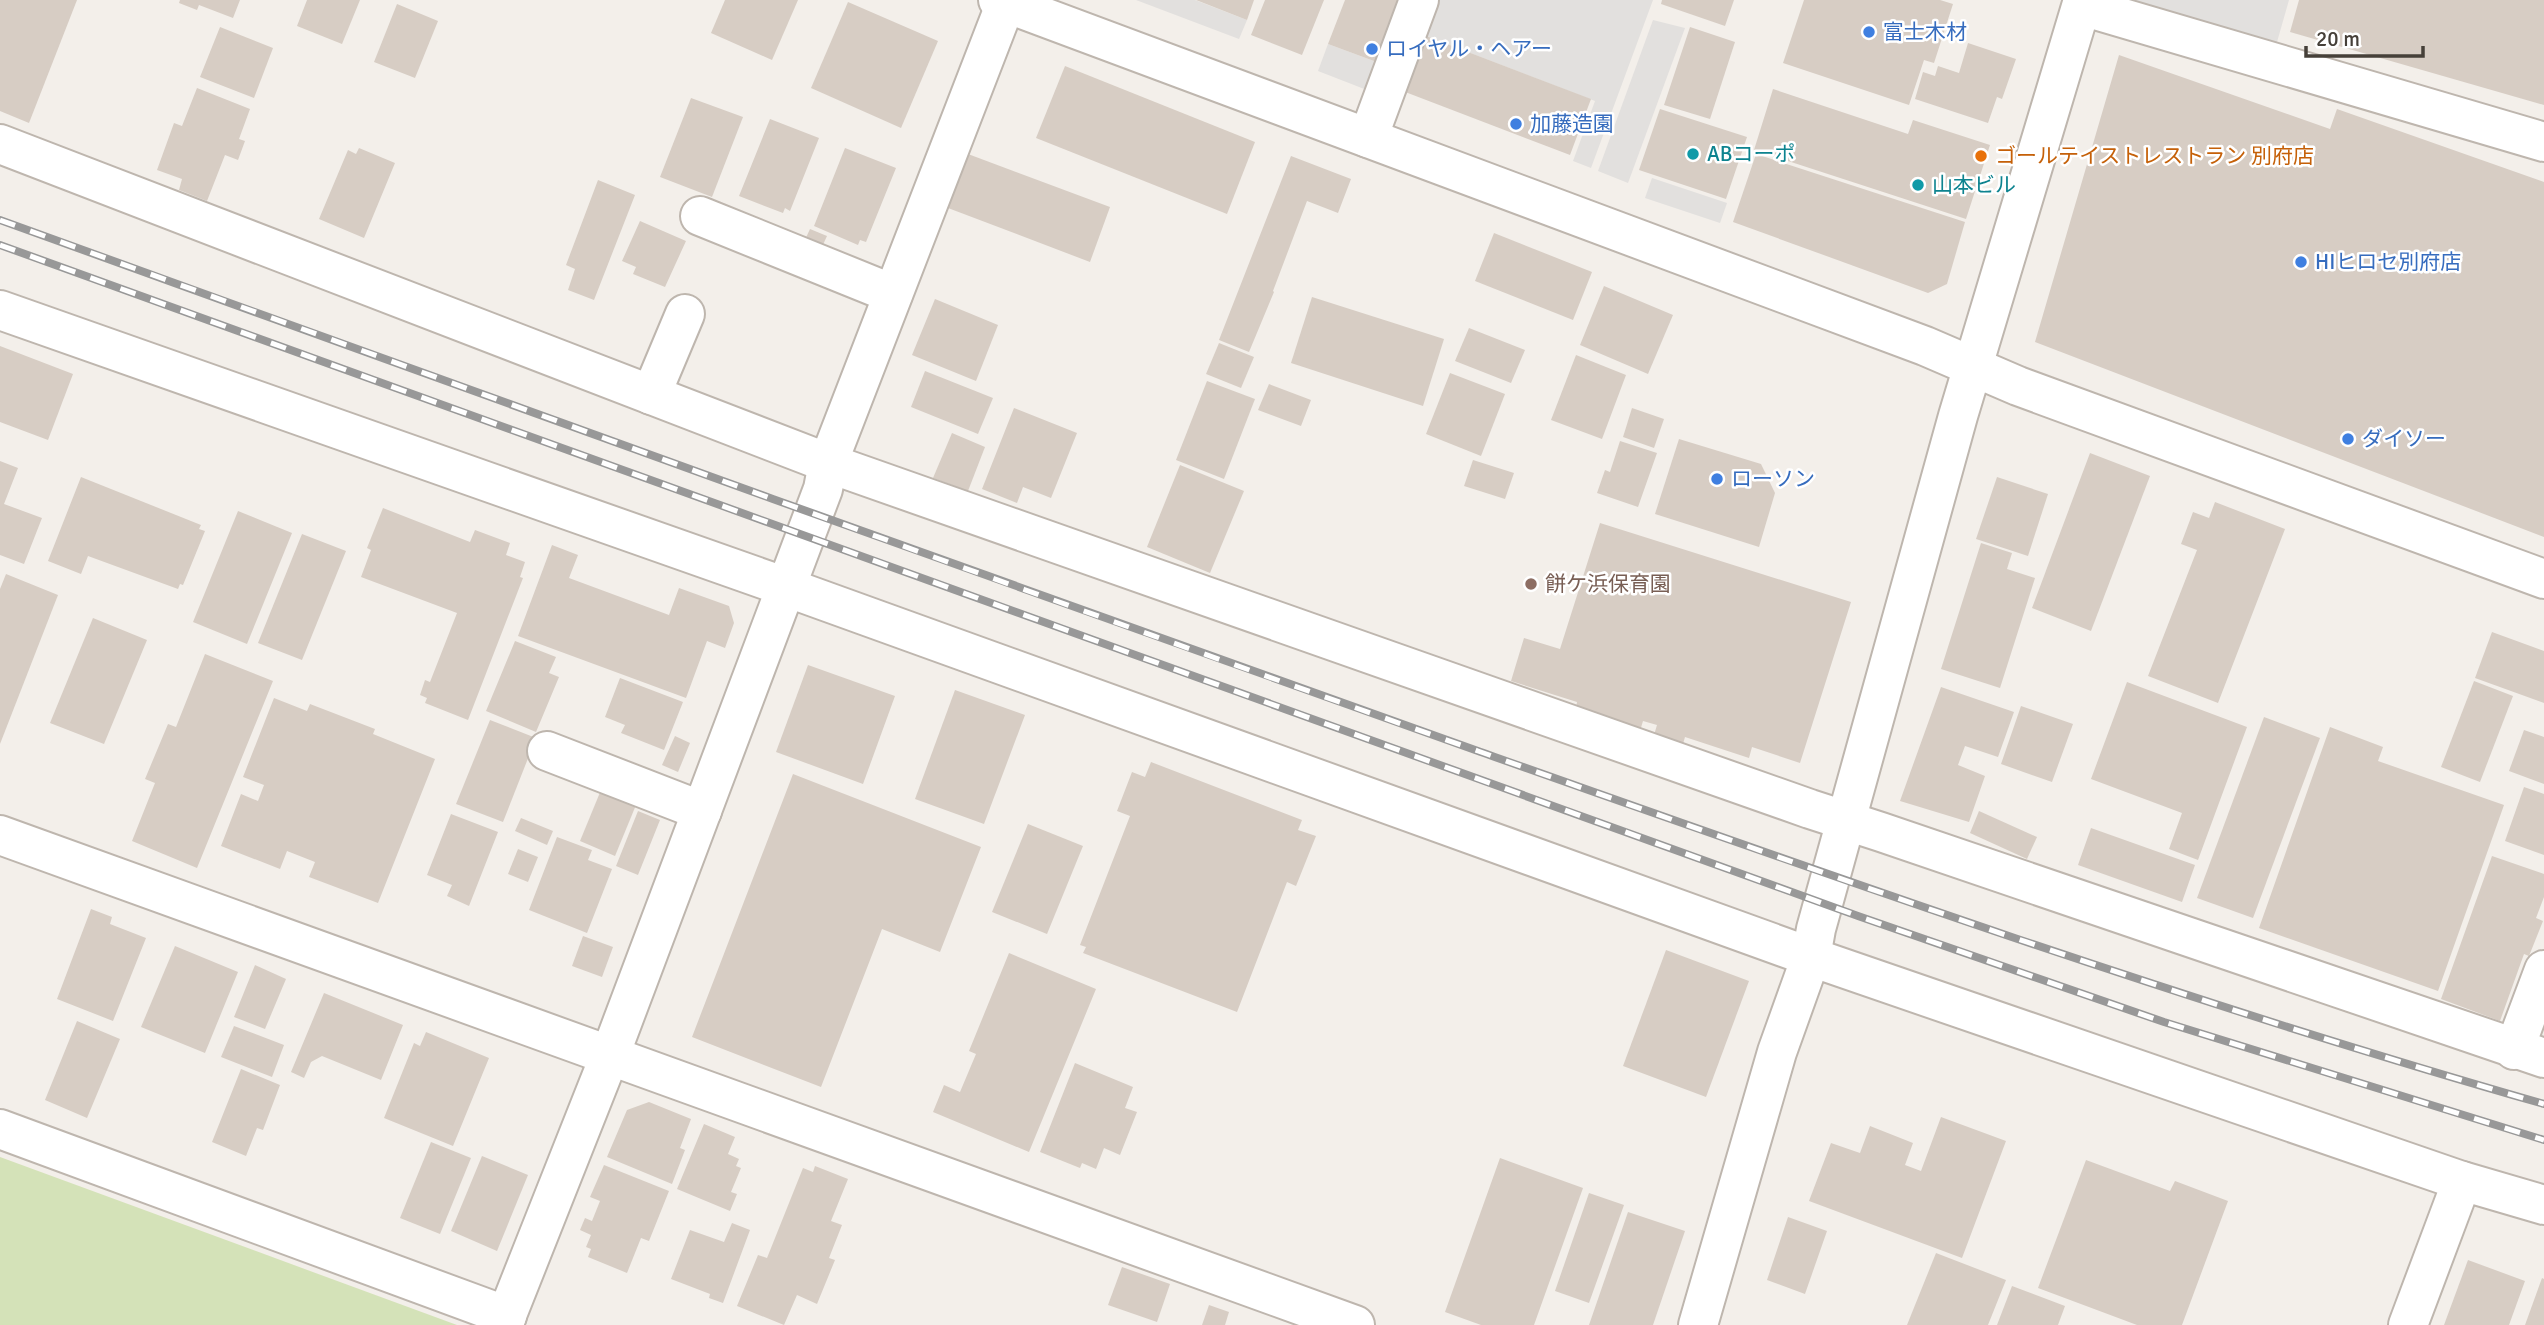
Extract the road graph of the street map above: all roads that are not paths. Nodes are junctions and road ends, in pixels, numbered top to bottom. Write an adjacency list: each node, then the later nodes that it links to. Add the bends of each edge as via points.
1 (1419, 0): 4 (street)
2 (1003, 1): 4 (street); 8 (street)
3 (2082, 3): 5 (street); 11 (street)
4 (1368, 138): 11 (street)
5 (2544, 142)
6 (0, 144): 12 (street)
7 (700, 216): 8 (street)
8 (893, 294): 13 (street)
9 (0, 310): 15 (street)
10 (685, 314): 12 (street)
11 (1973, 367): 14 (street); 18 (street)
12 (651, 395): 13 (street)
13 (828, 463): 15 (street, via 823,489); 18 (street)
14 (2544, 579)
15 (786, 587): 17 (street); 20 (street)
16 (547, 751): 17 (street)
17 (702, 811): 23 (street)
18 (1846, 821): 20 (street); 22 (street)
19 (0, 835): 23 (street)
20 (1811, 957): 25 (street); 29 (street, via 1777,1052)
21 (2544, 970): 22 (street)
22 (2529, 1054)
23 (610, 1055): 27 (street); 28 (street)
24 (0, 1129): 27 (street)
25 (2462, 1181): 26 (street); 30 (street)
26 (2544, 1205)
27 (505, 1320)
28 (1355, 1325)
29 (1698, 1325)
30 (2408, 1325)

